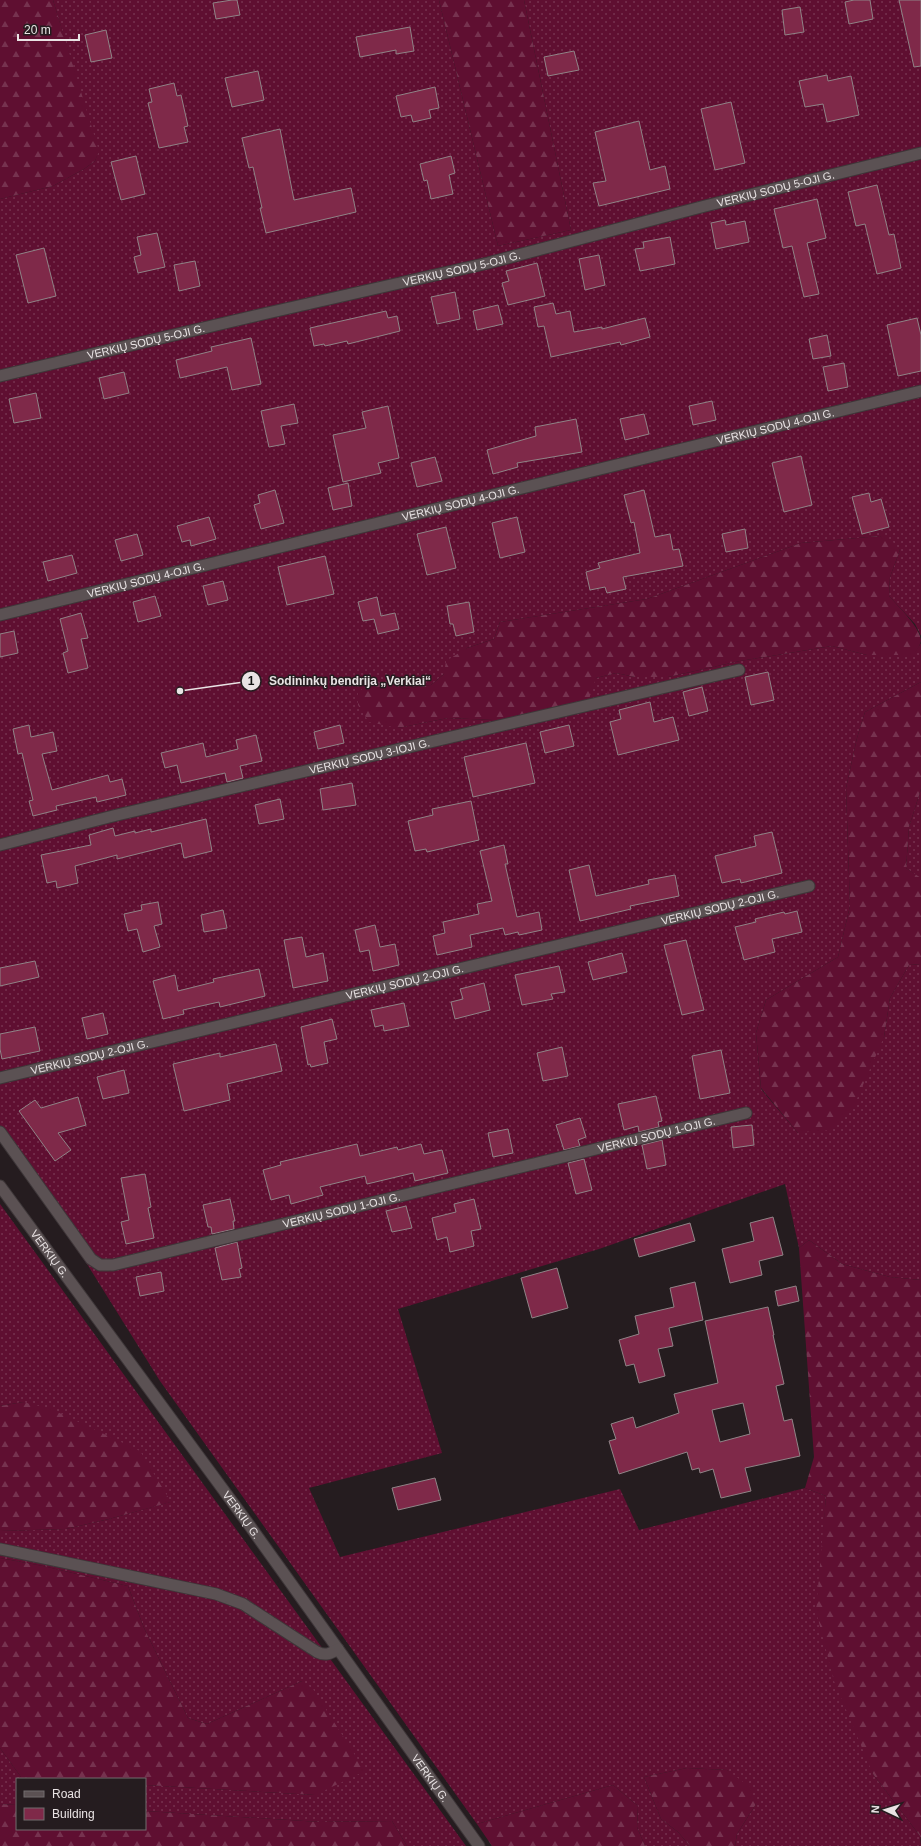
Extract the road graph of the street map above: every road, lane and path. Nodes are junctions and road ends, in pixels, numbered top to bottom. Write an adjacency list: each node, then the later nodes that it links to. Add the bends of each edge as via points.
1 (921, 153): 2 (street, VERKIŲ SODŲ 5-OJI G., via 488,263)
2 (0, 376)
3 (921, 391): 4 (street, VERKIŲ SODŲ 4-OJI G.)
4 (0, 615)
5 (739, 670): 6 (street, VERKIŲ SODŲ 3-IOJI G., via 117,815)
6 (0, 845)
7 (809, 886): 8 (street, VERKIŲ SODŲ 2-OJI G.)
8 (0, 1078)
9 (746, 1113): 10 (street, VERKIŲ SODŲ 1-OJI G., via 113,1265 100,1266 92,1259)
10 (0, 1132)
11 (0, 1186): 13 (street, VERKIŲ G.)
12 (0, 1549): 13 (street, via 216,1594 243,1604 321,1654 331,1654)
13 (338, 1649): 14 (street, VERKIŲ G.)
14 (479, 1846)

